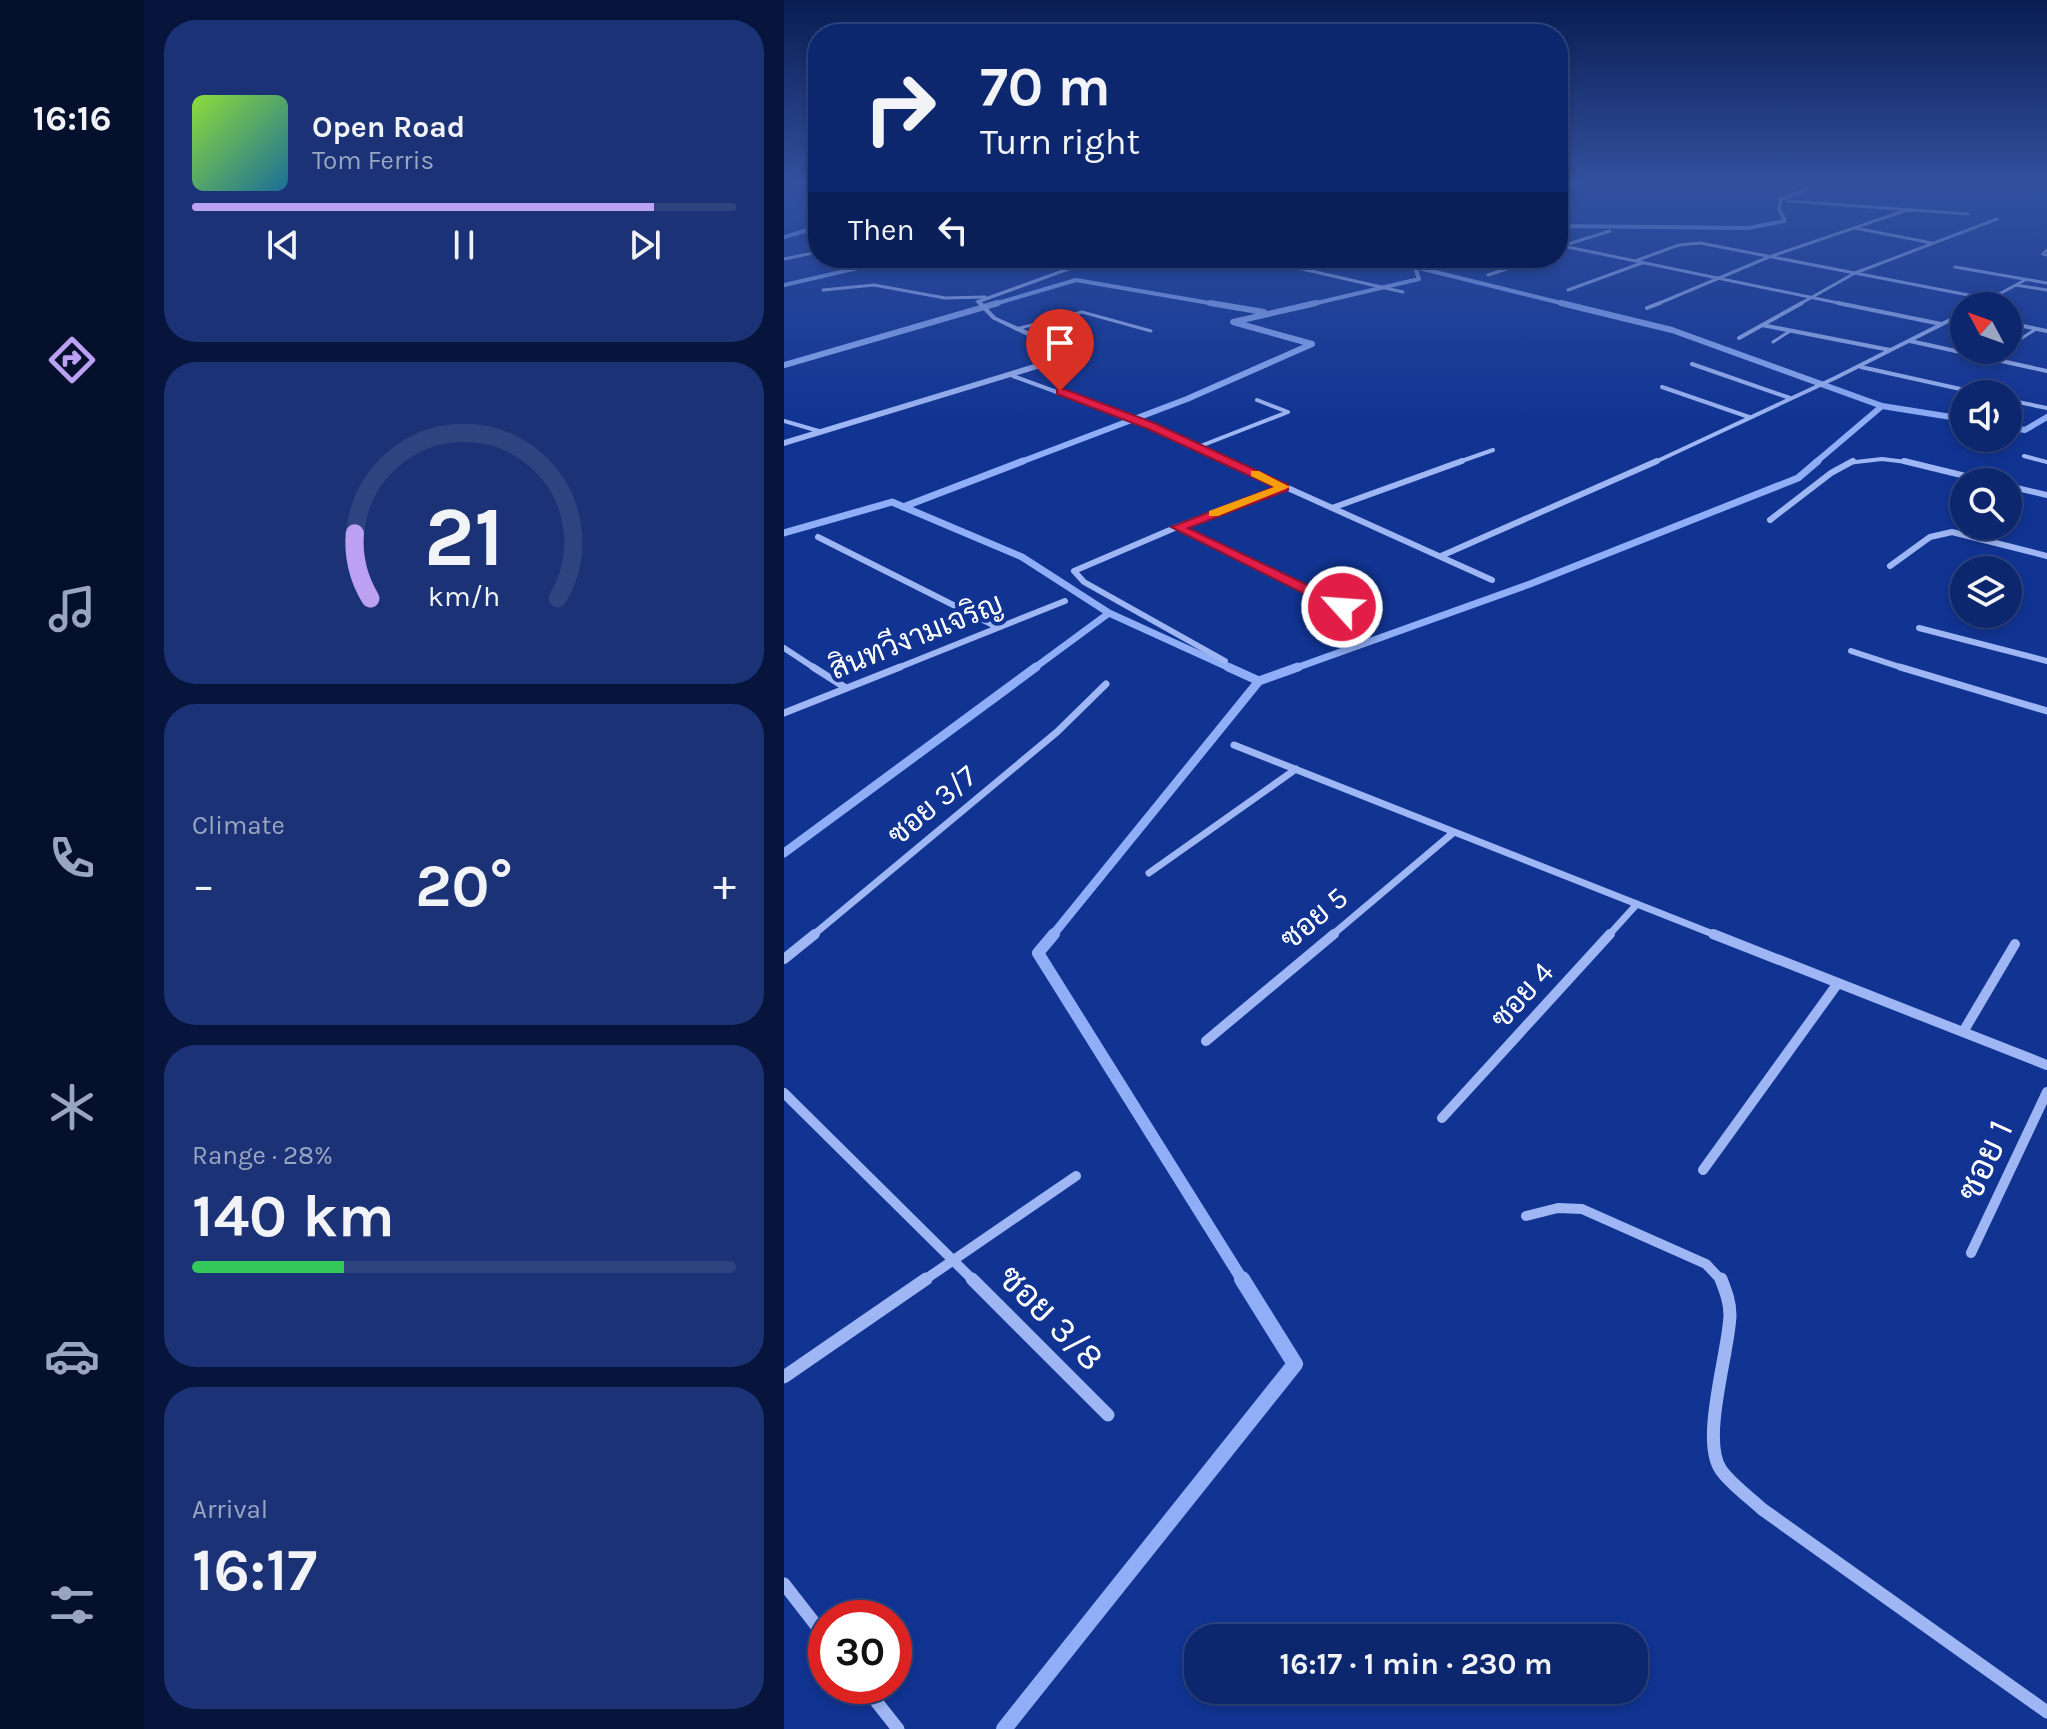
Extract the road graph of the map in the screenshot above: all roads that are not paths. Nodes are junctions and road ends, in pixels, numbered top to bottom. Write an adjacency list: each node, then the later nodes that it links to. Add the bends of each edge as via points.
1 (1643, 263): 11 (street); 16 (street)
2 (1755, 263): 11 (street)
3 (1800, 263): 9 (street)
4 (1883, 263): 9 (street)
5 (1955, 267): 12 (street)
6 (1073, 268): 22 (street)
7 (1298, 268): 18 (street)
8 (1509, 268): 10 (street)
9 (1855, 273): 19 (street); 21 (street)
10 (1488, 275)
11 (1719, 278): 21 (street); 23 (street)
12 (2027, 279): 13 (street); 14 (street)
13 (2047, 283)
14 (2016, 285): 17 (street); 20 (street)
15 (823, 290): 22 (street, via 874,285)
16 (1568, 290)
17 (2047, 290)
18 (1403, 292)
19 (1953, 292)
20 (2002, 292)
21 (1809, 297): 25 (street); 26 (street)
22 (983, 304): 28 (street)
23 (1647, 308)
24 (1950, 320): 25 (street)
25 (1943, 324): 35 (street)
26 (1762, 325): 31 (street); 33 (street)
27 (2022, 326): 29 (street)
28 (1016, 329): 30 (lane, via 1082,312); 41 (street, via 1063,354)
29 (2036, 329): 32 (street); 34 (lane)
30 (1151, 331)
31 (1790, 331): 36 (lane); 37 (street)
32 (2047, 331)
33 (1739, 338)
34 (2022, 338)
35 (1910, 341): 37 (street); 40 (street)
36 (1773, 342)
37 (1892, 350): 39 (street)
38 (1692, 364): 44 (street)
39 (1861, 366): 42 (street); 44 (street)
40 (2047, 371)
41 (1013, 376): 50 (street); 52 (street)
42 (1950, 386)
43 (1662, 387): 48 (street)
44 (1790, 398): 48 (street)
45 (1257, 400): 52 (street, via 1288,412)
46 (2022, 403): 47 (street)
47 (2047, 408)
48 (1750, 417): 64 (street)
49 (784, 421): 50 (street)
50 (822, 432): 51 (street)
51 (786, 442)
52 (1198, 447): 57 (street)
53 (1493, 450): 60 (street)
54 (2024, 456): 55 (street)
55 (2047, 462)
56 (1950, 473): 61 (street, via 1895,460 1865,460 1842,467)
57 (1284, 487): 60 (street); 62 (street)
58 (2022, 489): 59 (street)
59 (2047, 495)
60 (1331, 508): 64 (street)
61 (1770, 520)
62 (1177, 527): 69 (street); 74 (street, via 1085,564 1075,575)
63 (818, 537): 70 (street)
64 (1441, 556): 67 (street)
65 (2047, 556): 66 (street, via 1952,532 1930,537)
66 (1890, 566)
67 (1492, 580)
68 (1065, 601): 70 (street, สินทวีงามเจริญ)
69 (1369, 621)
70 (997, 627): 77 (street, สินทวีงามเจริญ)
71 (1919, 628): 75 (street)
72 (784, 648): 77 (street)
73 (1851, 651): 78 (street)
74 (1225, 661)
75 (2047, 661)
76 (1106, 684): 86 (street, ซอย 3/7, via 1057,732)
77 (846, 688): 79 (street, สินทวีงามเจริญ)
78 (2047, 711)
79 (784, 713)
80 (1234, 745): 81 (street)
81 (1296, 769): 82 (street); 83 (street)
82 (1454, 832): 84 (street); 89 (street, ซอย 5)
83 (1149, 873)
84 (1637, 904): 87 (street); 93 (street, ซอย 4)
85 (2015, 944): 88 (street)
86 (784, 959)
87 (1838, 983): 88 (street); 94 (street)
88 (1963, 1032): 90 (street)
89 (1206, 1041)
90 (2047, 1065)
91 (2047, 1092): 97 (street, ซอย 1)
92 (784, 1093): 98 (street)
93 (1442, 1118)
94 (1703, 1170)
95 (1076, 1176): 98 (street)
96 (1526, 1216): 104 (street, via 1582,1209 1713,1270 1729,1298 1730,1318 1714,1448 1720,1469 1762,1509)
97 (1971, 1253)
98 (953, 1261): 99 (street); 100 (street, ซอย 3/8)
99 (784, 1377)
100 (1108, 1415)
101 (784, 1584): 102 (street)
102 (808, 1615)
103 (878, 1704): 105 (street)
104 (2047, 1712)
105 (898, 1729)

